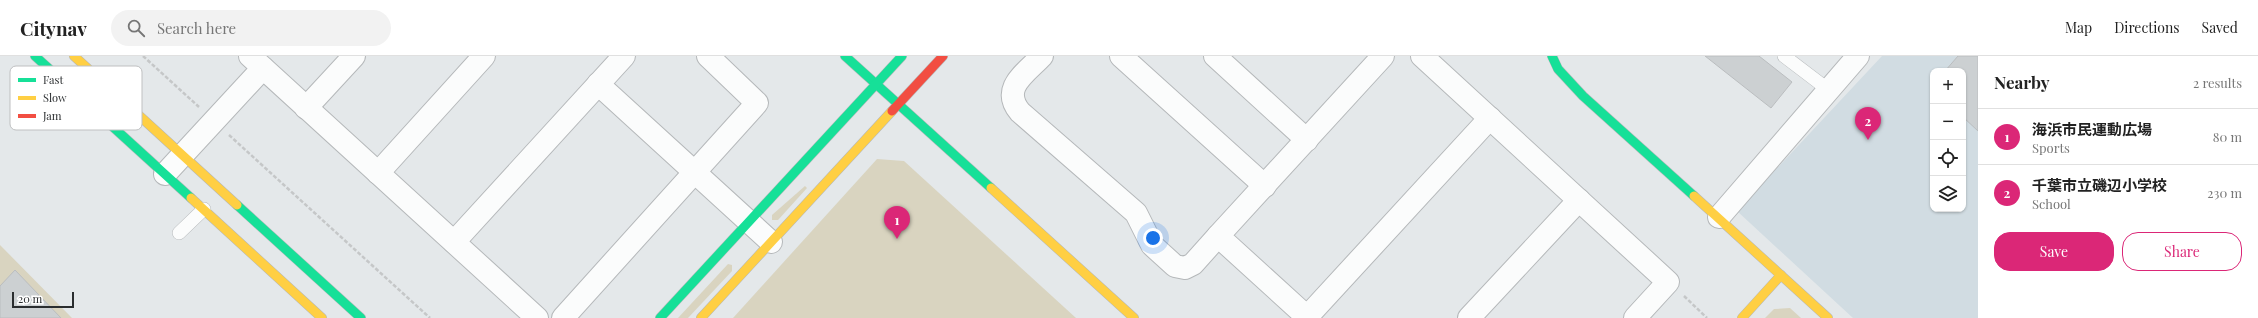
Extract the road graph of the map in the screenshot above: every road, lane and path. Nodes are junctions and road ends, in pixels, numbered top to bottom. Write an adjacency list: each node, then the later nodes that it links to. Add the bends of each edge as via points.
1 (35, 56): 20 (street)
2 (74, 56): 21 (street)
3 (143, 56): 29 (path)
4 (354, 56): 26 (street)
5 (484, 56): 34 (street)
6 (624, 56): 22 (street)
7 (708, 56): 33 (street, via 757,103)
8 (845, 56): 23 (street)
9 (902, 56): 23 (street)
10 (943, 56): 25 (street)
11 (1042, 56): 42 (street, via 1015,84 1011,93 1014,105 1020,112 1136,213 1152,245 1175,266 1185,268 1193,264)
12 (1121, 56): 36 (street)
13 (1384, 56): 31 (street)
14 (1422, 56): 28 (street)
15 (1552, 56): 39 (street, via 1558,69 1583,96)
16 (1784, 56): 24 (lane)
17 (1858, 56): 24 (street)
18 (1216, 57): 31 (street)
19 (256, 62): 26 (street); 29 (street)
20 (46, 66)
21 (85, 66)
22 (598, 84): 33 (street); 43 (street)
23 (876, 85): 25 (street); 40 (street)
24 (1830, 91): 39 (street)
25 (898, 105): 44 (street); 54 (street)
26 (306, 108): 34 (street)
27 (142, 118): 32 (street)
28 (1490, 118): 37 (street); 55 (street)
29 (214, 121): 32 (street); 49 (path)
30 (117, 130): 35 (street)
31 (1307, 140): 36 (street)
32 (183, 155): 35 (street); 48 (street)
33 (695, 172): 40 (street); 51 (street)
34 (378, 173): 43 (street)
35 (165, 174): 38 (street)
36 (1265, 186): 42 (street)
37 (1579, 200): 46 (street); 56 (street)
38 (204, 209): 41 (lane); 47 (street)
39 (1719, 217): 45 (street)
40 (748, 221): 44 (street); 52 (street)
41 (179, 233)
42 (1218, 236): 55 (street)
43 (454, 242): 50 (street)
44 (771, 242): 53 (street)
45 (1781, 275): 59 (street); 60 (street)
46 (1668, 282): 57 (street); 58 (path)
47 (322, 318)
48 (361, 318)
49 (430, 318)
50 (537, 318)
51 (563, 318)
52 (660, 318)
53 (701, 318)
54 (1134, 318)
55 (1306, 318)
56 (1469, 318)
57 (1635, 318)
58 (1707, 318)
59 (1742, 318)
60 (1828, 318)

